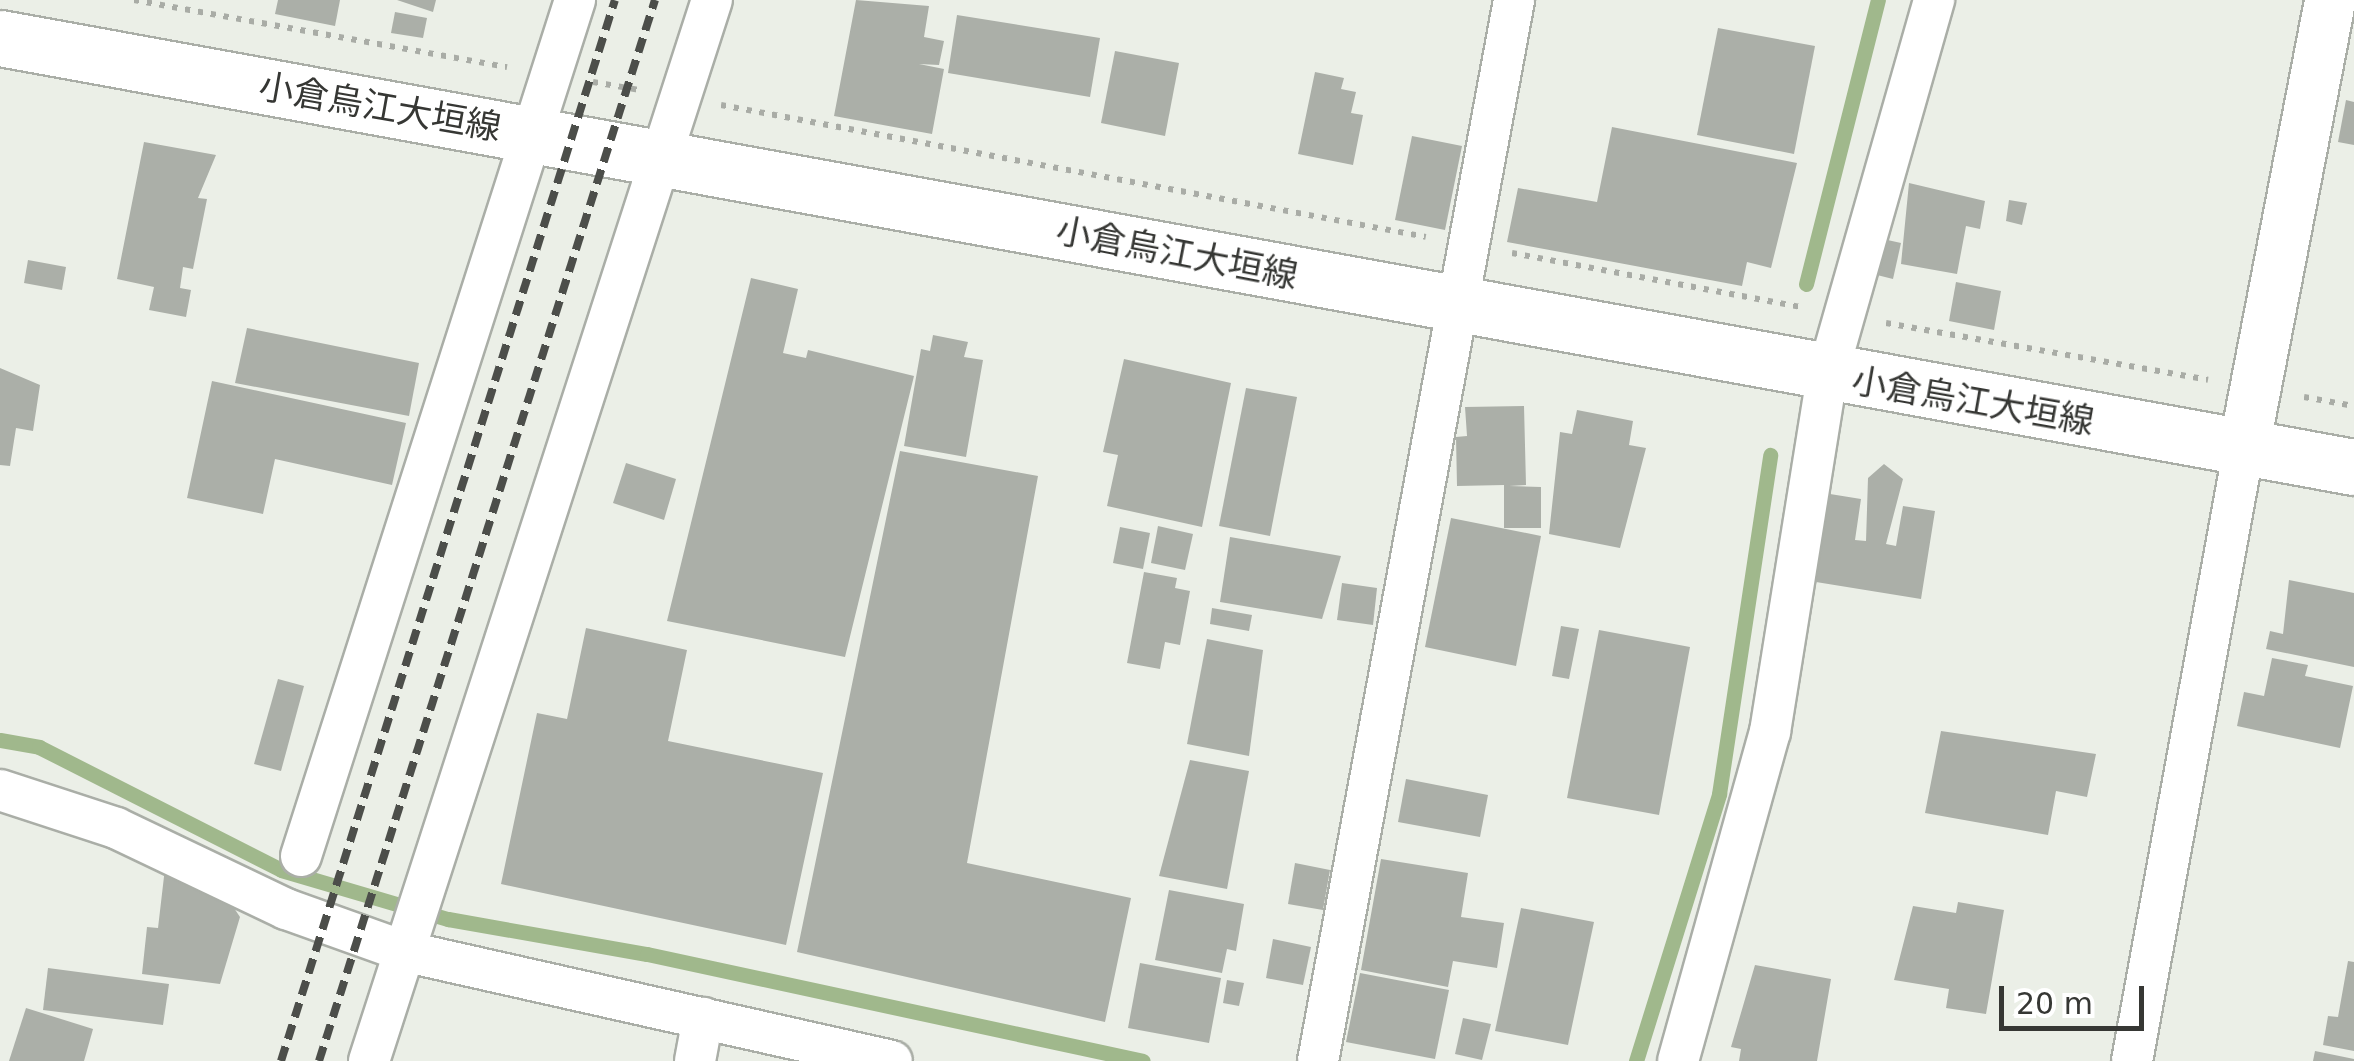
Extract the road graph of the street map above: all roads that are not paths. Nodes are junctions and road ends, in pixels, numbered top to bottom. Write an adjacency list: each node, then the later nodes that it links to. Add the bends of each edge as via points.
1 (575, 0): 7 (street)
2 (712, 0): 8 (street)
3 (1514, 0): 9 (street)
4 (1934, 0): 10 (street)
5 (2330, 0): 11 (street)
6 (0, 38): 7 (main road, 小倉烏江大垣線)
7 (528, 134): 8 (main road, 小倉烏江大垣線); 14 (street)
8 (663, 155): 9 (main road, 小倉烏江大垣線); 15 (street)
9 (1455, 306): 10 (main road, 小倉烏江大垣線); 17 (street)
10 (1827, 376): 11 (main road, 小倉烏江大垣線); 21 (street, via 1770,732)
11 (2244, 448): 12 (main road, 小倉烏江大垣線); 22 (street)
12 (2354, 467)
13 (0, 790): 15 (street, via 116,828 286,909)
14 (301, 856)
15 (403, 951): 16 (street); 18 (street)
16 (703, 1018): 19 (street); 20 (street)
17 (1318, 1060)
18 (369, 1061)
19 (695, 1061)
20 (892, 1061)
21 (1678, 1061)
22 (2132, 1061)

